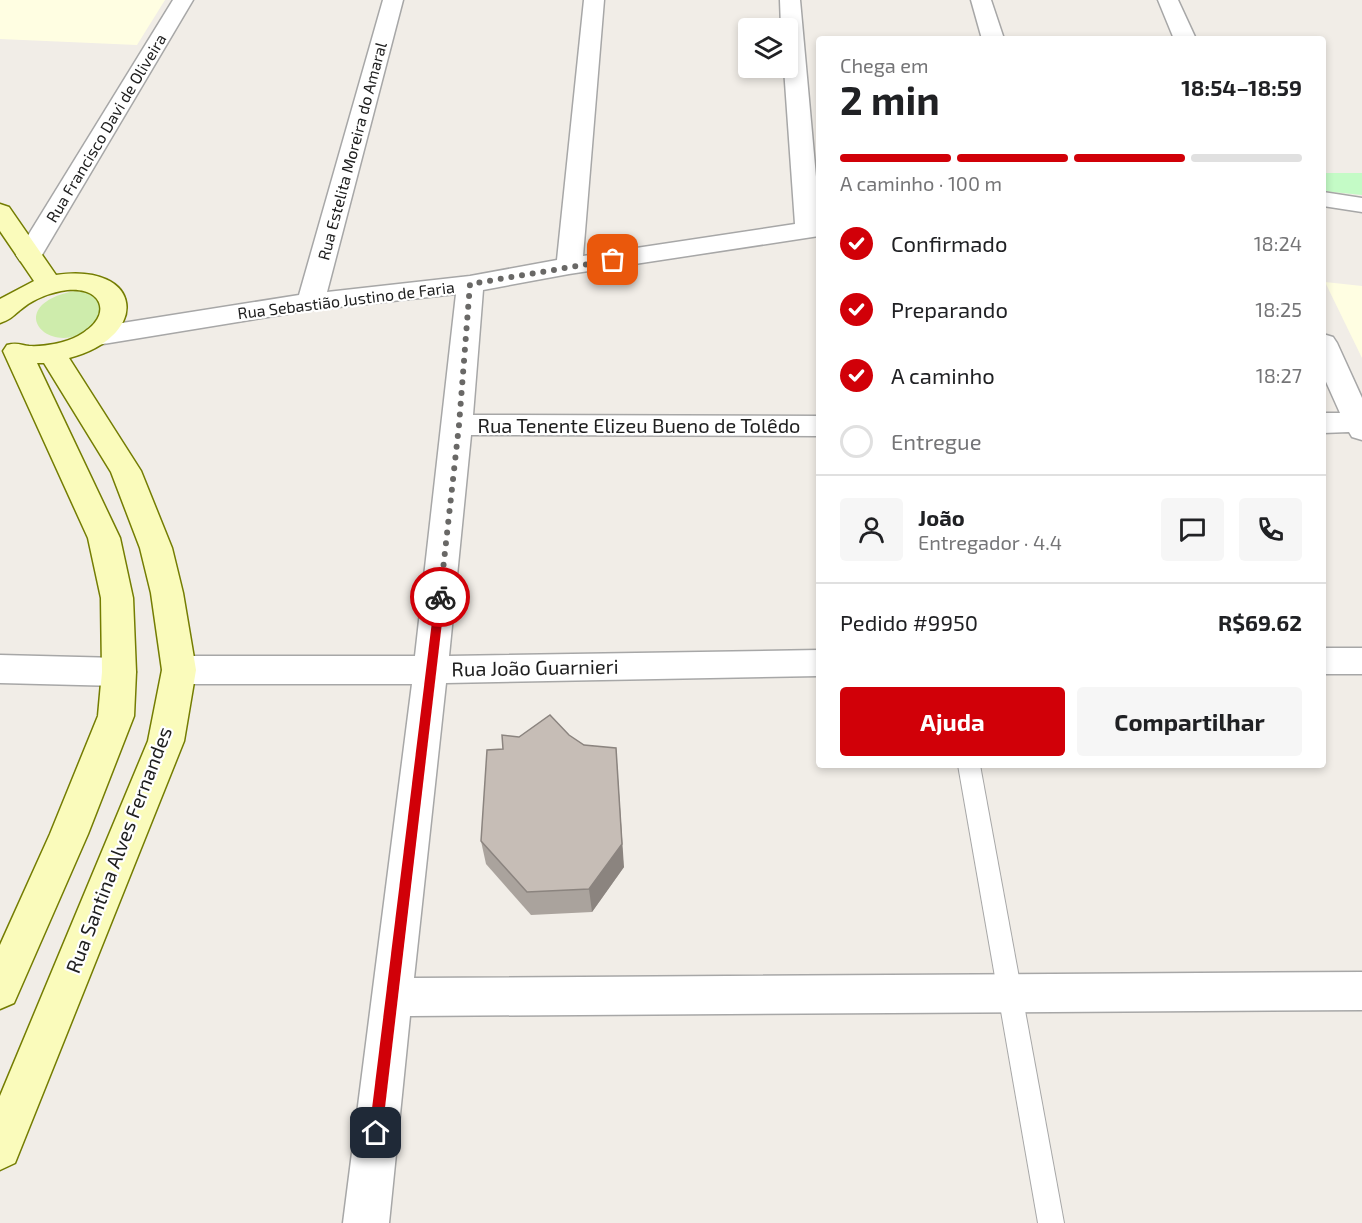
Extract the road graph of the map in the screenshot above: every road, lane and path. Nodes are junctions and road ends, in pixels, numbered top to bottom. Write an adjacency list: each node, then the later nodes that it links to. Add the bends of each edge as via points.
1 (183, 0): 15 (street, Rua Francisco Davi de Oliveira)
2 (393, 0): 20 (street, Rua Estelita Moreira do Amaral)
3 (594, 0): 16 (street)
4 (790, 0): 14 (street)
5 (981, 0): 7 (street)
6 (1168, 0): 8 (street)
7 (992, 36)
8 (1184, 36)
9 (1326, 199): 10 (street)
10 (1362, 205)
11 (0, 212): 15 (street)
12 (1362, 212): 13 (street)
13 (1326, 213)
14 (814, 229): 16 (street, Rua Sebastião Justino de Faria)
15 (29, 255): 18 (street)
16 (569, 266): 19 (street, Rua Sebastião Justino de Faria)
17 (0, 276): 22 (street)
18 (49, 284): 21 (street, via 76,282 100,287); 22 (street)
19 (470, 284): 20 (street, Rua Sebastião Justino de Faria); 29 (street)
20 (311, 302): 23 (street, Rua Sebastião Justino de Faria)
21 (115, 305): 23 (street, Rua Sebastião Justino de Faria); 24 (street, via 108,326)
22 (5, 306)
23 (192, 321): 24 (street, Rua Sebastião Justino de Faria)
24 (97, 336): 27 (street)
25 (8, 346): 27 (street, via 33,354); 38 (street, via 104,538 117,598)
26 (1326, 350): 31 (street)
27 (52, 353): 36 (street, Rua Santina Alves Fernandes, via 126,471 156,548)
28 (1326, 423): 31 (street)
29 (459, 425): 30 (street, Rua Tenente Elizeu Bueno de Tolêdo); 37 (street)
30 (816, 426)
31 (1360, 426)
32 (1326, 661): 33 (street)
33 (1362, 661)
34 (816, 663): 37 (street, Rua João Guarnieri)
35 (0, 669): 38 (street)
36 (179, 670): 37 (street, Rua João Guarnieri); 44 (street, Rua Santina Alves Fernandes, via 166,741)
37 (432, 670): 43 (street)
38 (119, 672): 40 (street, via 116,716)
39 (970, 768): 42 (lane)
40 (0, 990)
41 (1362, 991): 42 (street)
42 (1011, 992): 43 (street); 46 (lane)
43 (391, 997): 45 (street)
44 (0, 1148)
45 (366, 1223)
46 (1050, 1223)

